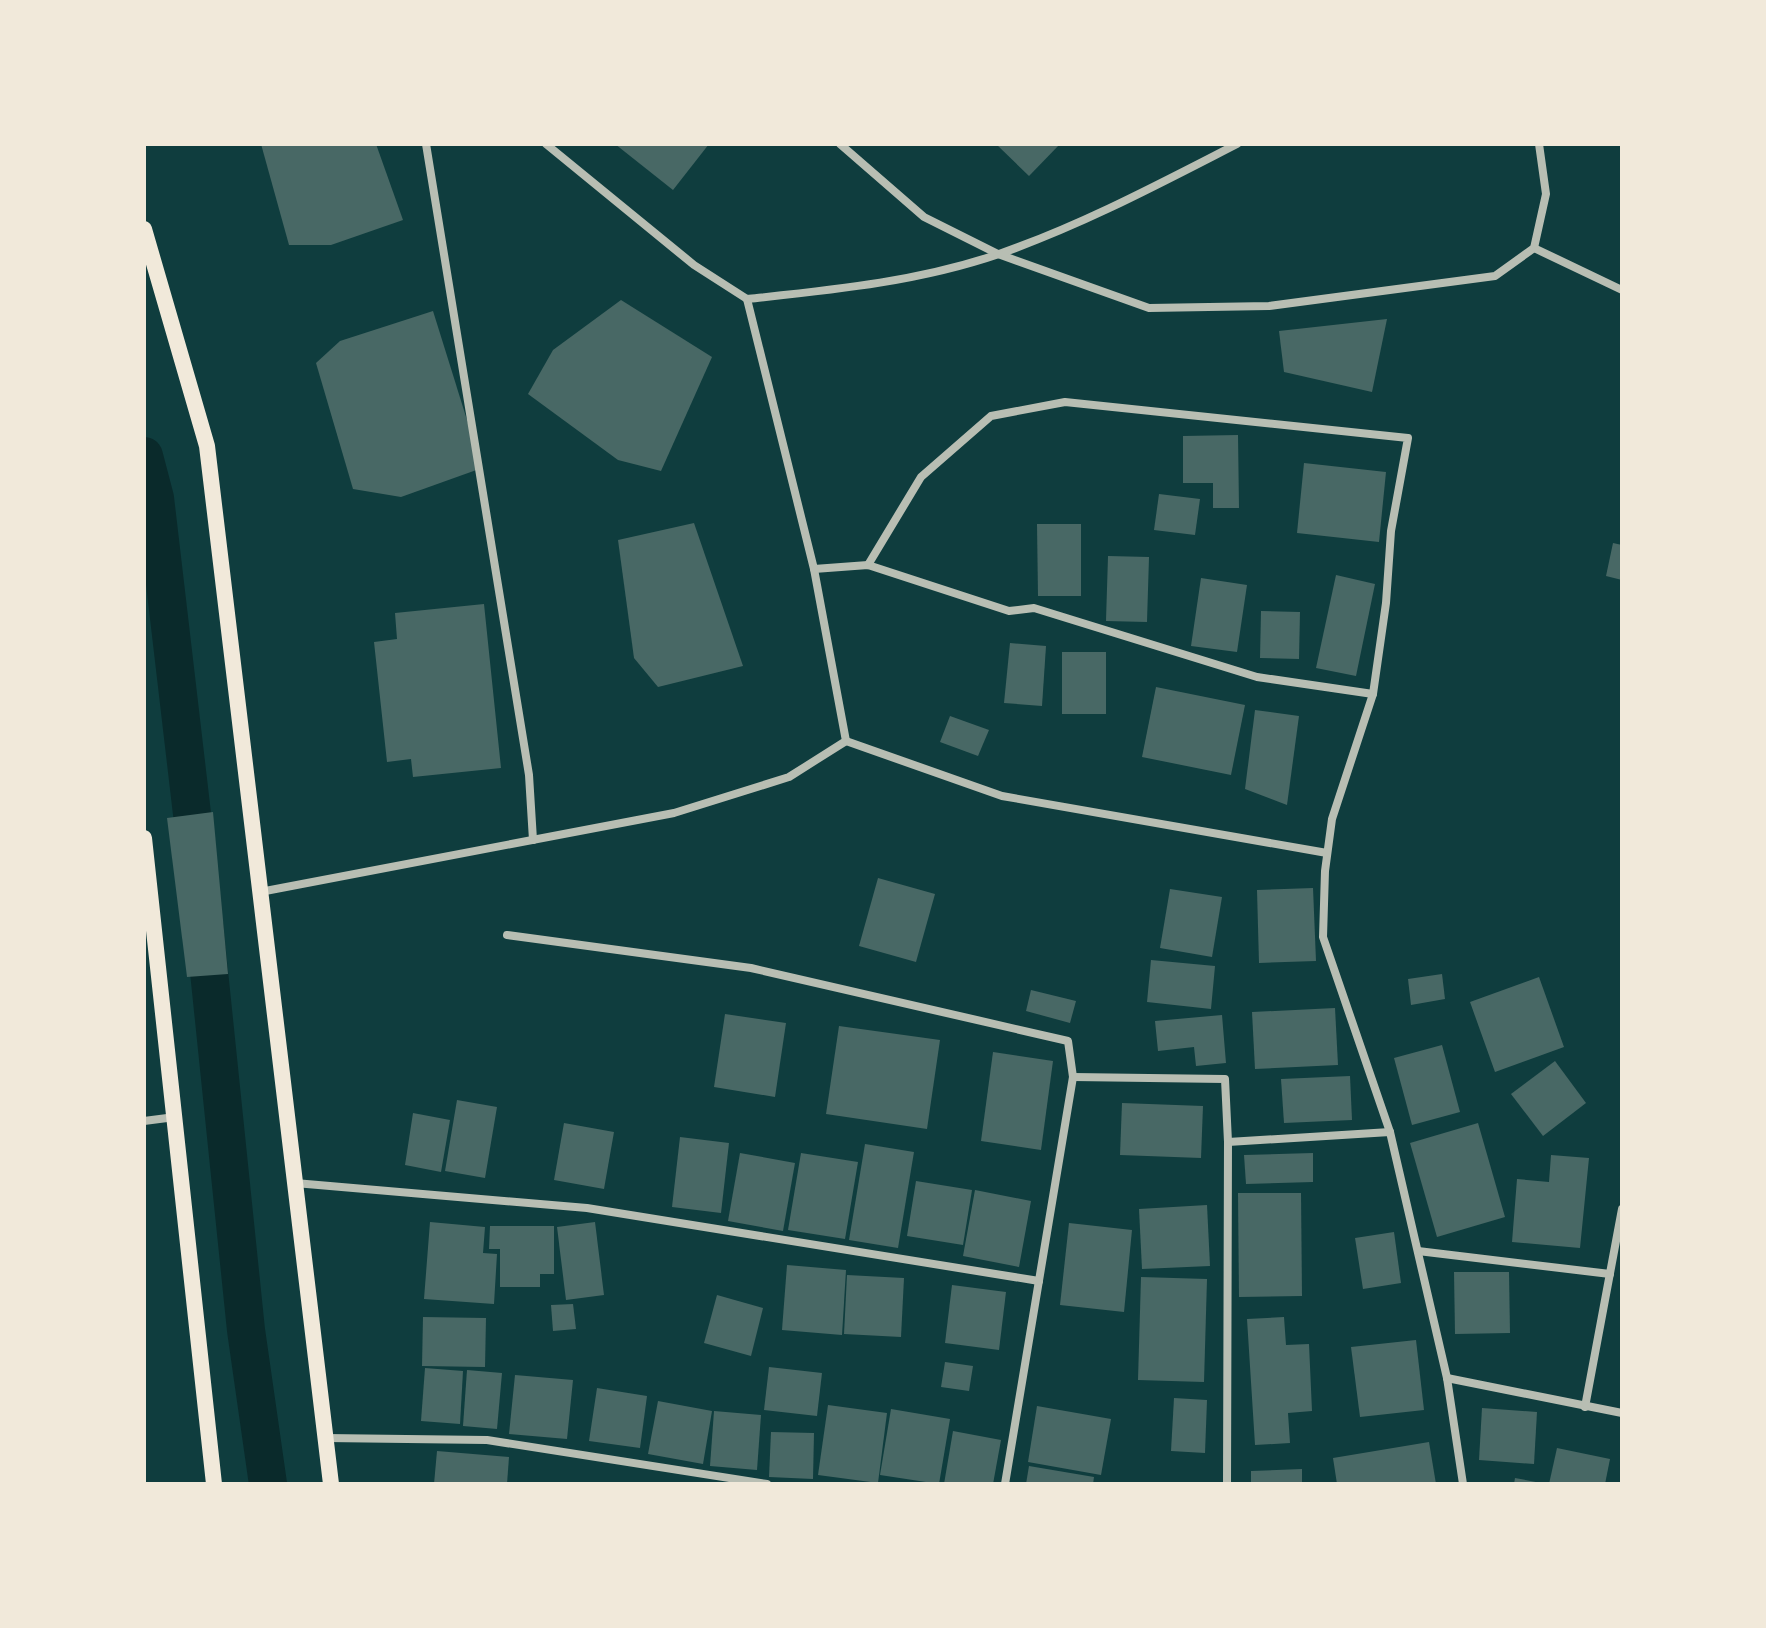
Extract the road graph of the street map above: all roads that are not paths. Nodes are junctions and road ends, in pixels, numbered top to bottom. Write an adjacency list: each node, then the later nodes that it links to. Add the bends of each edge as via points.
1 (426, 144): 16 (street, via 529,775)
2 (546, 144): 10 (street, via 694,265)
3 (840, 144): 8 (street, via 924,217)
4 (1237, 144): 8 (street, via 1116,206)
5 (1539, 144): 7 (street, via 1546,194)
6 (144, 229): 18 (main road, via 207,446)
7 (1534, 248): 8 (street, via 1495,276 1269,306 1149,308); 9 (street)
8 (998, 254): 10 (street, via 893,281)
9 (1622, 290)
10 (747, 299): 12 (street)
11 (868, 565): 12 (street); 13 (street, via 1009,611 1034,608 1257,677); 13 (street, via 921,477 991,416 1065,402 1408,438 1391,531)
12 (814, 569): 14 (street)
13 (1373, 694): 17 (street, via 1332,819)
14 (846, 741): 16 (street, via 789,777 688,809); 17 (street, via 1002,796)
15 (144, 838): 21 (main road)
16 (533, 840): 18 (street)
17 (1327, 853): 23 (street, via 1323,937)
18 (259, 892): 25 (main road)
19 (507, 935): 20 (street, via 751,968 1068,1041)
20 (1073, 1077): 24 (street, via 1225,1079); 29 (street)
21 (175, 1117): 22 (street); 34 (main road)
22 (144, 1121)
23 (1390, 1132): 24 (street); 27 (street)
24 (1228, 1142): 38 (street)
25 (294, 1183): 29 (street, via 587,1208); 33 (main road)
26 (1622, 1209): 28 (street)
27 (1418, 1251): 28 (street); 30 (street)
28 (1610, 1274): 31 (street)
29 (1039, 1281): 37 (street)
30 (1447, 1378): 31 (street); 39 (street)
31 (1585, 1407): 32 (street)
32 (1622, 1413)
33 (326, 1438): 35 (main road); 36 (street, via 487,1440)
34 (214, 1484)
35 (331, 1484)
36 (767, 1484)
37 (1005, 1484)
38 (1227, 1484)
39 (1463, 1484)

